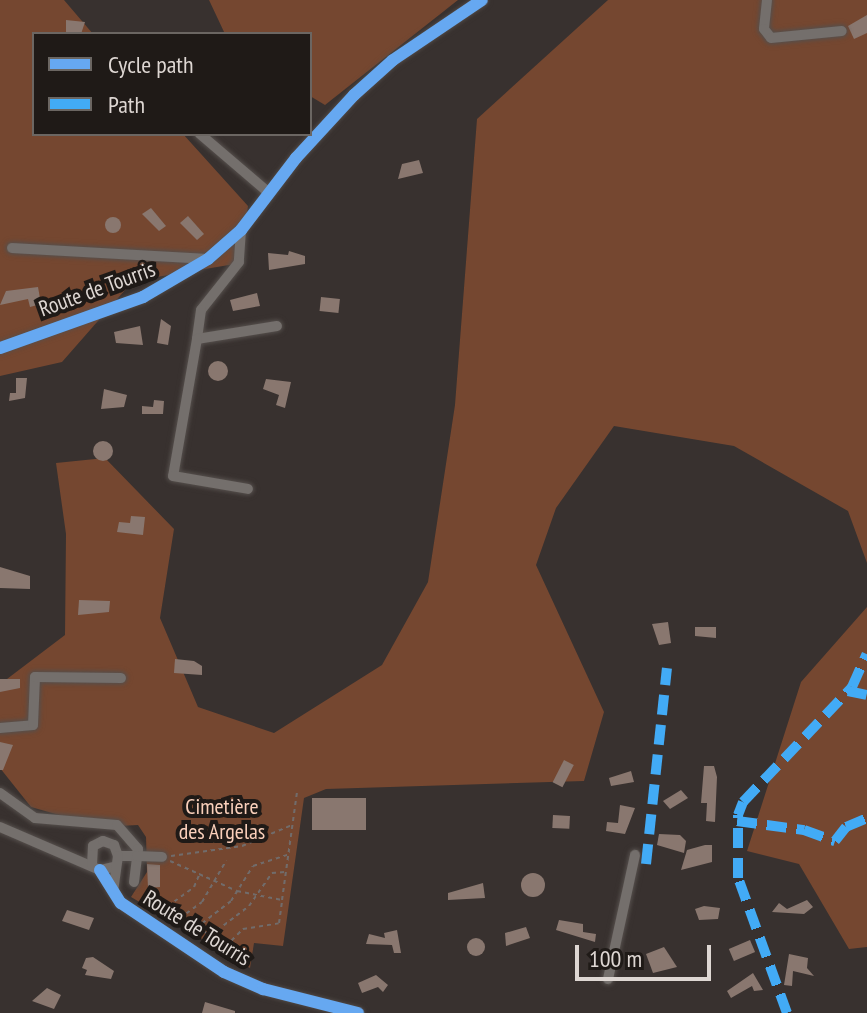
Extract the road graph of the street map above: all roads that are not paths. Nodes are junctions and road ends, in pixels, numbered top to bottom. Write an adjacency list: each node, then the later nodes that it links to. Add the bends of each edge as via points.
1 (482, 0): 5 (street, Route de Tourris, via 393,60 320,130)
2 (767, 0): 3 (street, via 764,29 771,38)
3 (842, 31)
4 (202, 136): 5 (street)
5 (269, 193): 6 (street, Route de Tourris)
6 (241, 230): 8 (street, Route de Tourris); 10 (street, via 239,262 201,310)
7 (12, 248): 8 (street)
8 (208, 259): 11 (street, Route de Tourris, via 143,297)
9 (277, 326): 10 (street)
10 (197, 339): 12 (street, via 173,476)
11 (0, 348)
12 (248, 489)
13 (121, 678): 14 (street, via 35,677 33,725)
14 (0, 728)
15 (0, 793): 16 (street, via 24,815)
16 (89, 822): 18 (street); 21 (street, via 104,820 123,829 135,841)
17 (0, 827): 22 (street)
18 (94, 846): 20 (street, via 114,845); 22 (street); 25 (street)
19 (635, 855): 28 (street)
20 (118, 856): 21 (street); 24 (street)
21 (137, 856): 23 (street); 26 (street)
22 (72, 857): 25 (street)
23 (162, 857)
24 (113, 867): 25 (street); 27 (street, Route de Tourris)
25 (96, 868): 27 (street, Route de Tourris)
26 (134, 882)
27 (113, 893): 29 (street, Route de Tourris, via 133,912 240,980)
28 (608, 979)
29 (358, 1013)

